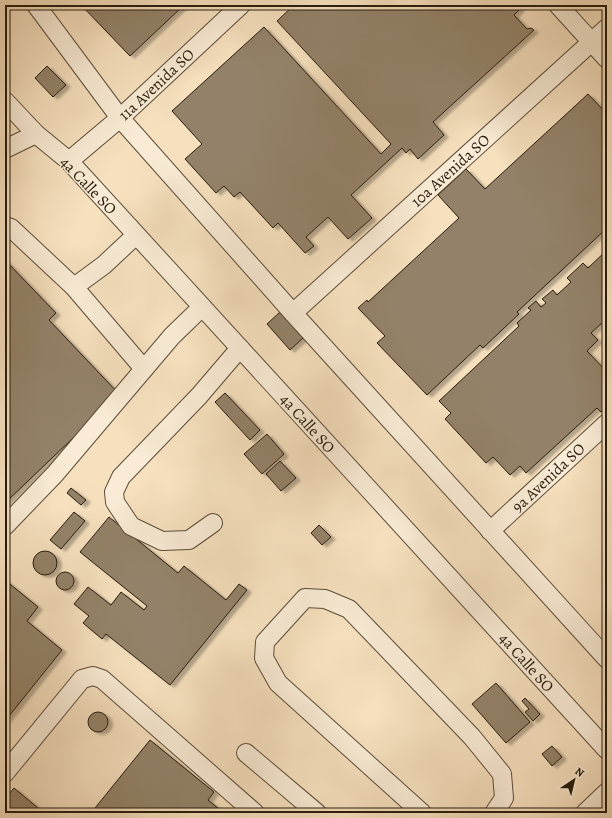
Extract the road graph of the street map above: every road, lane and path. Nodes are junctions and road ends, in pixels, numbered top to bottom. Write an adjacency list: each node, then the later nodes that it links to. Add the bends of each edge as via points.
1 (36, 5): 8 (street)
2 (241, 5): 8 (street, 11a Avenida SO)
3 (558, 5): 5 (street)
4 (607, 28): 5 (street, 10a Avenida SO)
5 (591, 42): 6 (street); 16 (street, 10a Avenida SO)
6 (607, 59)
7 (5, 101): 9 (street, 4a Calle SO)
8 (120, 118): 11 (street, 11a Avenida SO); 16 (street)
9 (36, 134): 10 (street); 11 (street, 4a Calle SO)
10 (5, 149)
11 (69, 162): 13 (street, 4a Calle SO)
12 (5, 226): 14 (street, via 11,228)
13 (136, 235): 14 (street, via 104,265); 15 (street, 4a Calle SO)
14 (74, 287): 18 (street)
15 (202, 307): 17 (street, 4a Calle SO); 18 (street, via 172,336)
16 (293, 313): 22 (street)
17 (240, 348): 20 (street, via 199,396 121,477 114,492 115,502 131,526 162,541 189,540); 24 (street, 4a Calle SO)
18 (144, 369): 21 (street, via 55,474)
19 (606, 427): 22 (street, 9a Avenida SO)
20 (214, 523)
21 (5, 526)
22 (490, 531): 23 (street)
23 (607, 659)
24 (607, 750)
25 (246, 753): 29 (street)
26 (5, 772): 28 (street, via 82,679 93,676 102,679)
27 (607, 792): 32 (street)
28 (255, 813)
29 (317, 813)
30 (422, 813): 31 (street, via 278,683 264,658 265,642 305,598 325,599 350,609 472,737 502,774 504,798)
31 (494, 813)
32 (585, 813)

